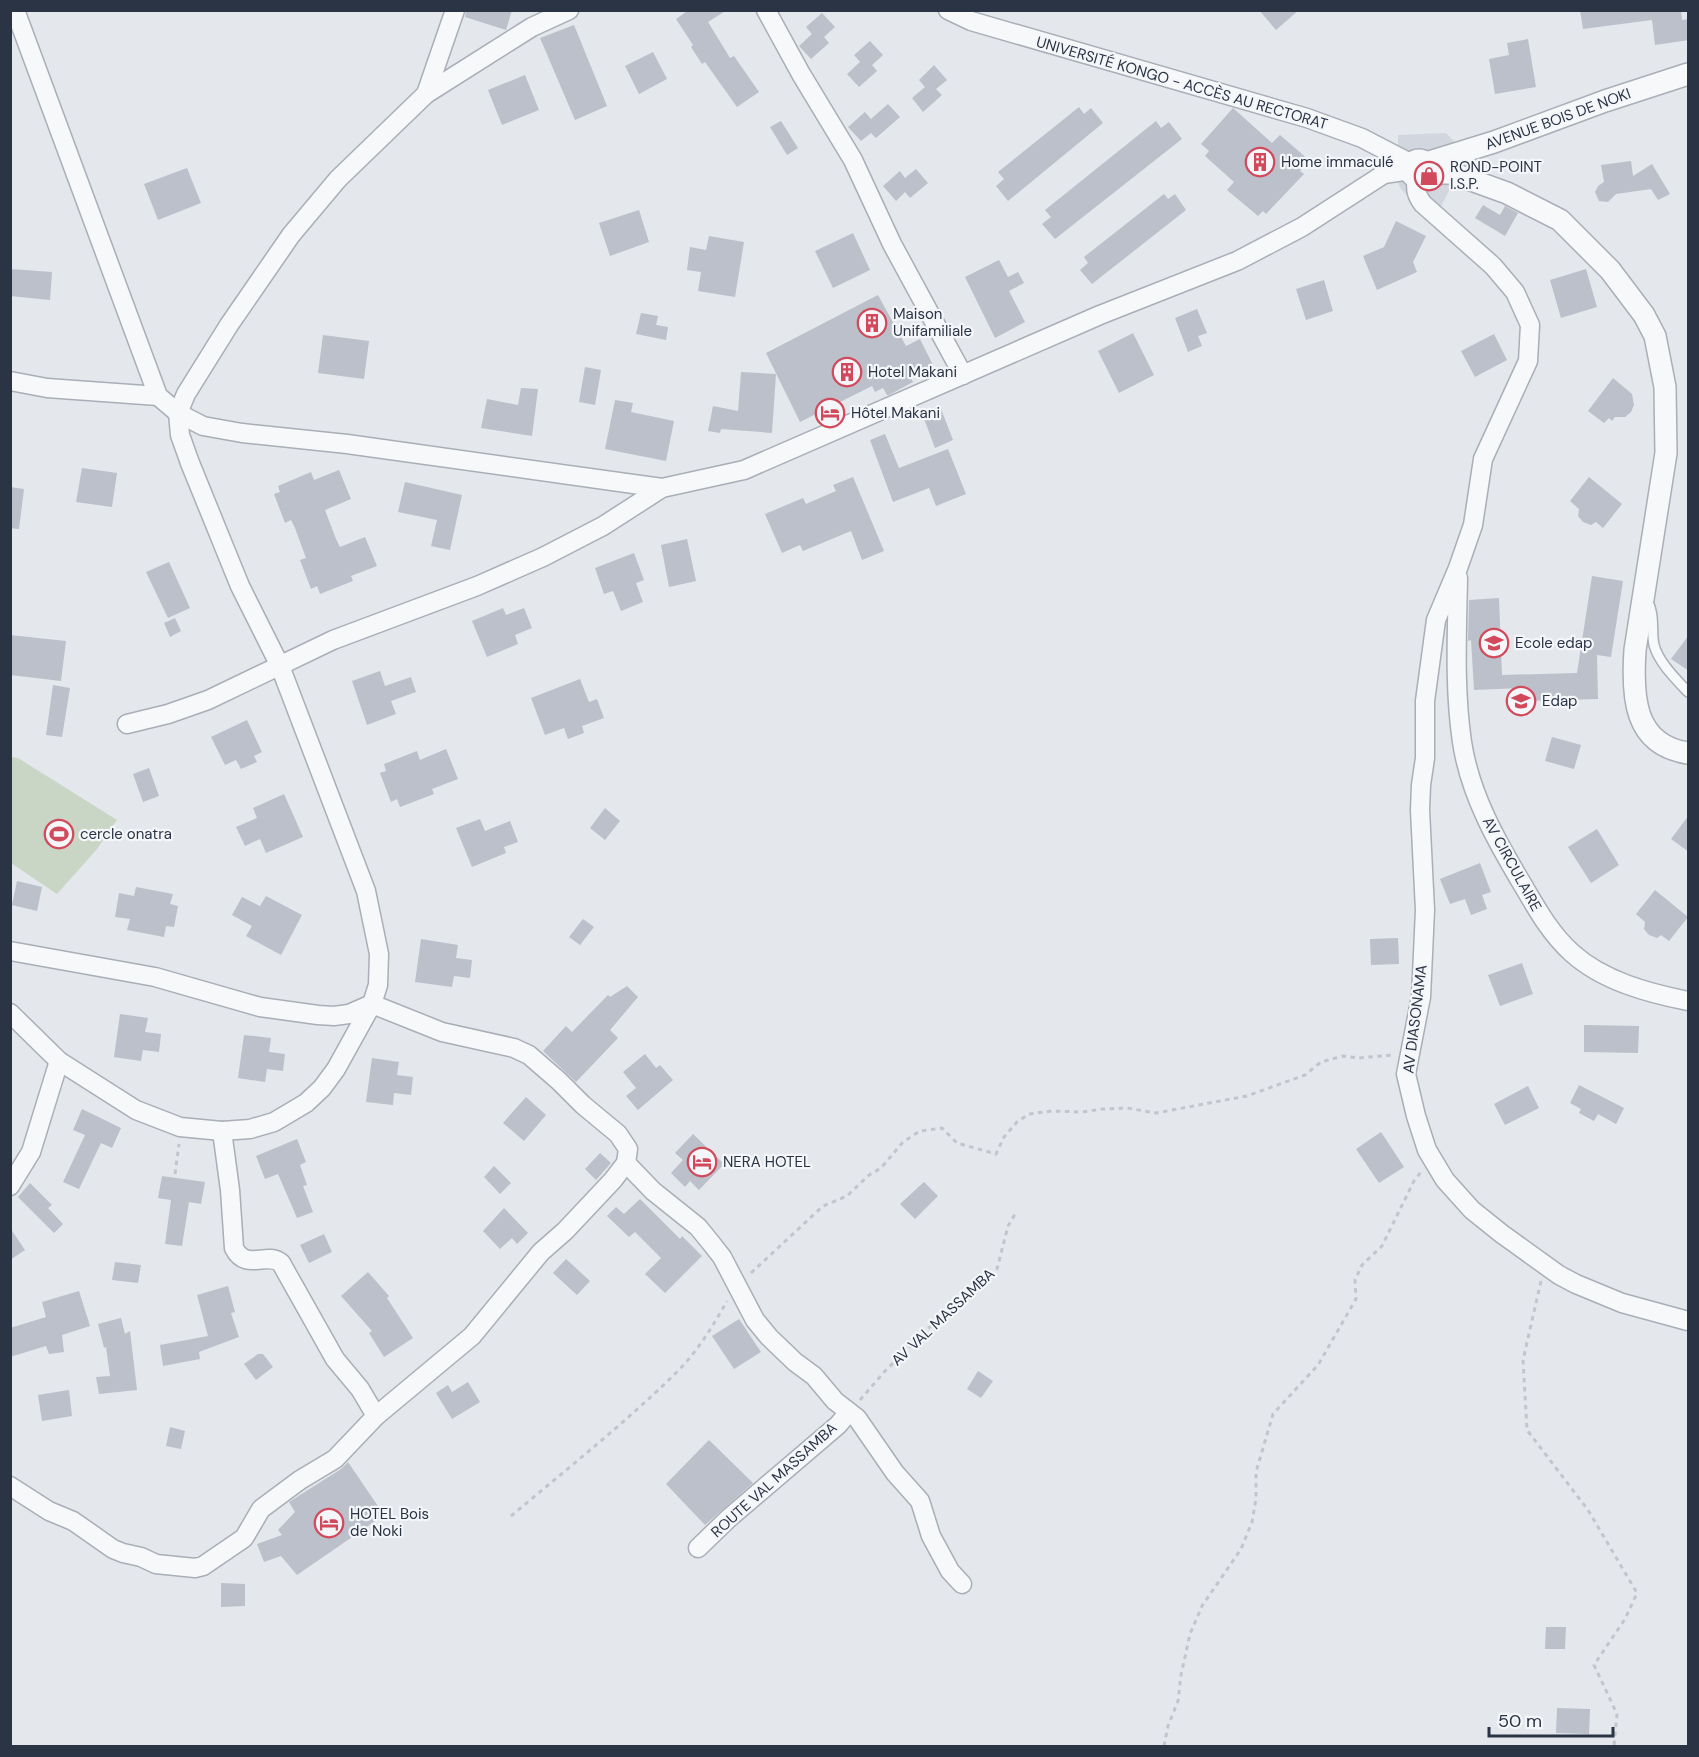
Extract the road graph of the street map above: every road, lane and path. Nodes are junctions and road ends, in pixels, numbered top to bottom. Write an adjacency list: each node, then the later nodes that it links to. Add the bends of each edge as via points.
1 (15, 10): 11 (street)
2 (455, 10): 7 (street)
3 (569, 10): 7 (street, via 532,27)
4 (766, 10): 9 (street, via 853,160 892,244)
5 (948, 10): 8 (street, UNIVERSITÉ KONGO - ACCÈS AU RECTORAT, via 971,21 1307,118 1362,138)
6 (1689, 74): 8 (street, AVENUE BOIS DE NOKI)
7 (426, 94): 12 (street, via 338,179 291,235 235,316)
8 (1418, 169): 9 (street, via 1384,174 1237,261); 14 (street, AV DIASONAMA, via 1417,196 1493,266 1515,292 1530,325 1528,361 1483,459 1473,525); 15 (street, UNIVERSITÉ KONGO - ACCÈS AU RECTORAT, via 1460,176 1507,193 1560,220 1610,270 1655,336 1665,387 1666,453)
9 (963, 375): 13 (street, via 744,470)
10 (10, 381): 11 (street, via 47,388)
11 (158, 396): 12 (street)
12 (178, 413): 13 (street, via 203,426 242,433); 16 (street, via 180,435 213,523)
13 (662, 488): 16 (street, via 603,526 543,557 333,640)
14 (1458, 568): 21 (street, AV CIRCULAIRE, via 1457,693 1462,744 1475,791 1497,842 1539,914 1572,954 1616,981); 24 (street, AV DIASONAMA, via 1436,620 1425,701 1420,810 1425,910 1420,997)
15 (1644, 595): 17 (lane, UNIVERSITÉ KONGO - ACCÈS AU RECTORAT, via 1650,607 1654,646 1672,676); 19 (street, via 1633,681 1637,710 1643,725 1655,738 1676,751)
16 (280, 666): 18 (street, via 208,700); 22 (street, via 366,891 379,954 378,985)
17 (1689, 692)
18 (128, 724)
19 (1689, 753)
20 (10, 951): 22 (street, via 155,977 260,1007 334,1016)
21 (1689, 1001)
22 (372, 1004): 27 (street, via 336,1069 306,1103 274,1122); 29 (street, via 442,1032 529,1055 618,1134 628,1149)
23 (10, 1013): 25 (street)
24 (1410, 1052): 28 (street, AV DIASONAMA, via 1406,1074); 34 (path, via 1342,1056 1321,1062 1305,1075 1247,1096 1156,1113 1127,1108 1029,1114 1004,1137 996,1154 957,1143 942,1128 920,1131 903,1142 881,1168 847,1196 823,1206)
25 (59, 1061): 26 (street, via 136,1110); 31 (street, via 31,1152)
26 (180, 1127): 27 (street); 30 (path)
27 (222, 1131): 36 (street, via 237,1255 281,1263 335,1359)
28 (1432, 1160): 33 (street, AV DIASONAMA, via 1472,1210); 44 (path, via 1414,1181 1382,1246 1362,1265 1355,1280 1356,1299 1318,1365 1273,1414 1256,1472 1252,1522 1241,1550 1202,1606 1190,1634 1178,1701)
29 (626, 1163): 34 (street, via 698,1227 722,1257); 37 (street, via 541,1252 472,1336)
30 (175, 1174)
31 (10, 1186)
32 (1017, 1211): 38 (path, AV VAL MASSAMBA, via 1008,1226 997,1269 931,1326)
33 (1545, 1265): 35 (street, AV DIASONAMA, via 1576,1284 1622,1303); 45 (path, via 1523,1360 1527,1430 1588,1510 1637,1593 1625,1619 1594,1665 1617,1714)
34 (737, 1287): 38 (street, via 769,1337); 41 (path, via 678,1371)
35 (1689, 1321)
36 (360, 1389): 37 (street); 39 (street)
37 (394, 1402): 39 (street)
38 (849, 1412): 42 (street, ROUTE VAL MASSAMBA); 43 (street, via 920,1501 931,1536 950,1571)
39 (376, 1416): 40 (street, via 335,1459 261,1509 244,1538 195,1568 156,1564 113,1549 73,1521)
40 (10, 1486)
41 (511, 1516)
42 (698, 1548)
43 (962, 1584)
44 (1164, 1746)
45 (1614, 1746)

